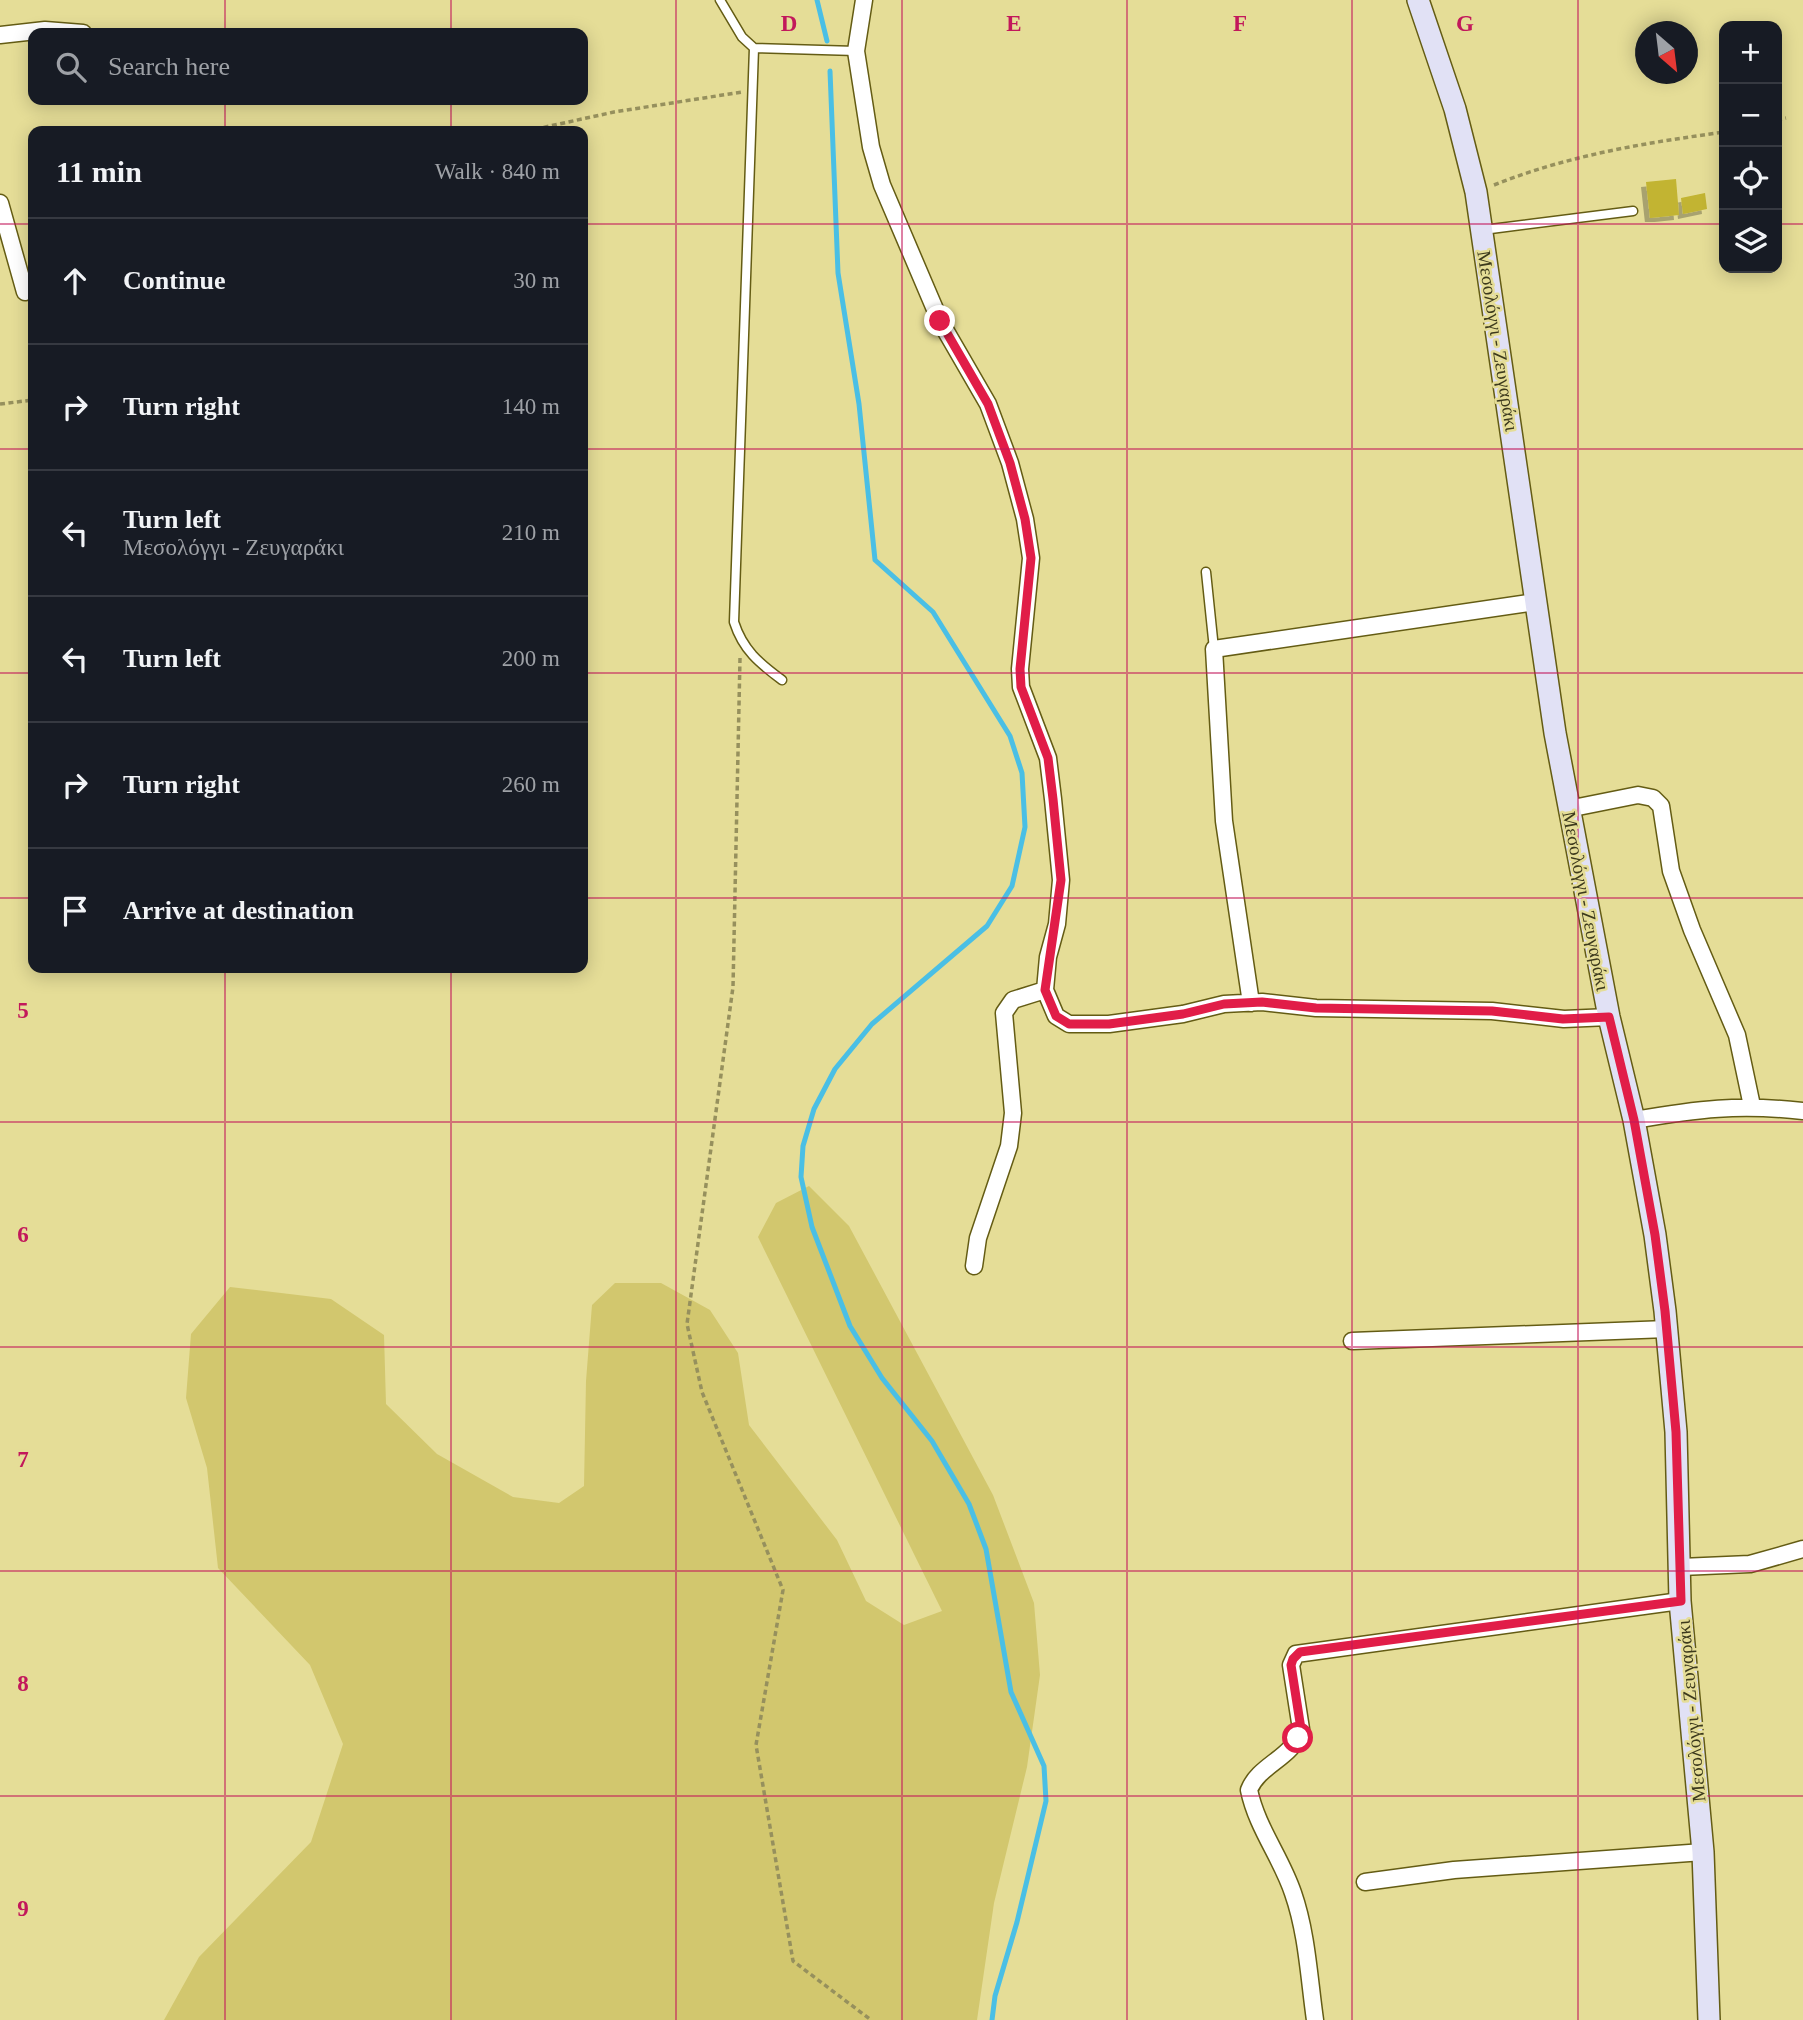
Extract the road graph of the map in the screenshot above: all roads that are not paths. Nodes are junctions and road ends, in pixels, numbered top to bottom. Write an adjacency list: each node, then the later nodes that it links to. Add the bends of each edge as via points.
1 (720, 0): 6 (lane)
2 (864, 0): 7 (street)
3 (1418, 0): 10 (main road, Μεσολόγγι - Ζευγαράκι, via 1455,109)
4 (28, 32): 5 (street)
5 (0, 35)
6 (754, 48): 7 (lane); 15 (lane, via 734,622 740,642 752,657)
7 (856, 51): 17 (street, via 882,185 940,321 988,404 1025,519 1031,558 1021,687 1048,758 1061,880)
8 (0, 203): 11 (street)
9 (1633, 211): 10 (lane)
10 (1481, 230): 13 (main road, Μεσολόγγι - Ζευγαράκι)
11 (25, 292)
12 (1206, 572): 14 (lane)
13 (1536, 602): 14 (street); 16 (main road, Μεσολόγγι - Ζευγαράκι)
14 (1214, 649): 18 (street, via 1224,821)
15 (782, 680)
16 (1568, 809): 19 (main road, Μεσολόγγι - Ζευγαράκι); 20 (street, via 1647,795 1661,806 1671,871 1737,1035)
17 (1045, 990): 18 (street, via 1056,1016 1069,1024 1109,1024); 23 (street, via 1013,1000 1004,1013 1013,1113 1009,1146 978,1238)
18 (1251, 1003): 19 (street, via 1492,1011 1563,1019)
19 (1609, 1017): 22 (main road, Μεσολόγγι - Ζευγαράκι)
20 (1752, 1106): 21 (street); 22 (street, via 1712,1107)
21 (1803, 1111)
22 (1634, 1120): 24 (main road, Μεσολόγγι - Ζευγαράκι)
23 (974, 1266)
24 (1667, 1329): 25 (street); 27 (main road, Μεσολόγγι - Ζευγαράκι)
25 (1352, 1341)
26 (1803, 1549): 27 (street, via 1750,1564)
27 (1681, 1567): 28 (main road, Μεσολόγγι - Ζευγαράκι)
28 (1681, 1601): 29 (main road, Μεσολόγγι - Ζευγαράκι); 31 (street, via 1296,1654 1291,1665 1301,1729 1298,1738 1260,1773 1249,1790 1254,1813 1293,1891)
29 (1703, 1852): 30 (street, via 1454,1870); 32 (main road, Μεσολόγγι - Ζευγαράκι)
30 (1365, 1882)
31 (1315, 2020)
32 (1709, 2020)

